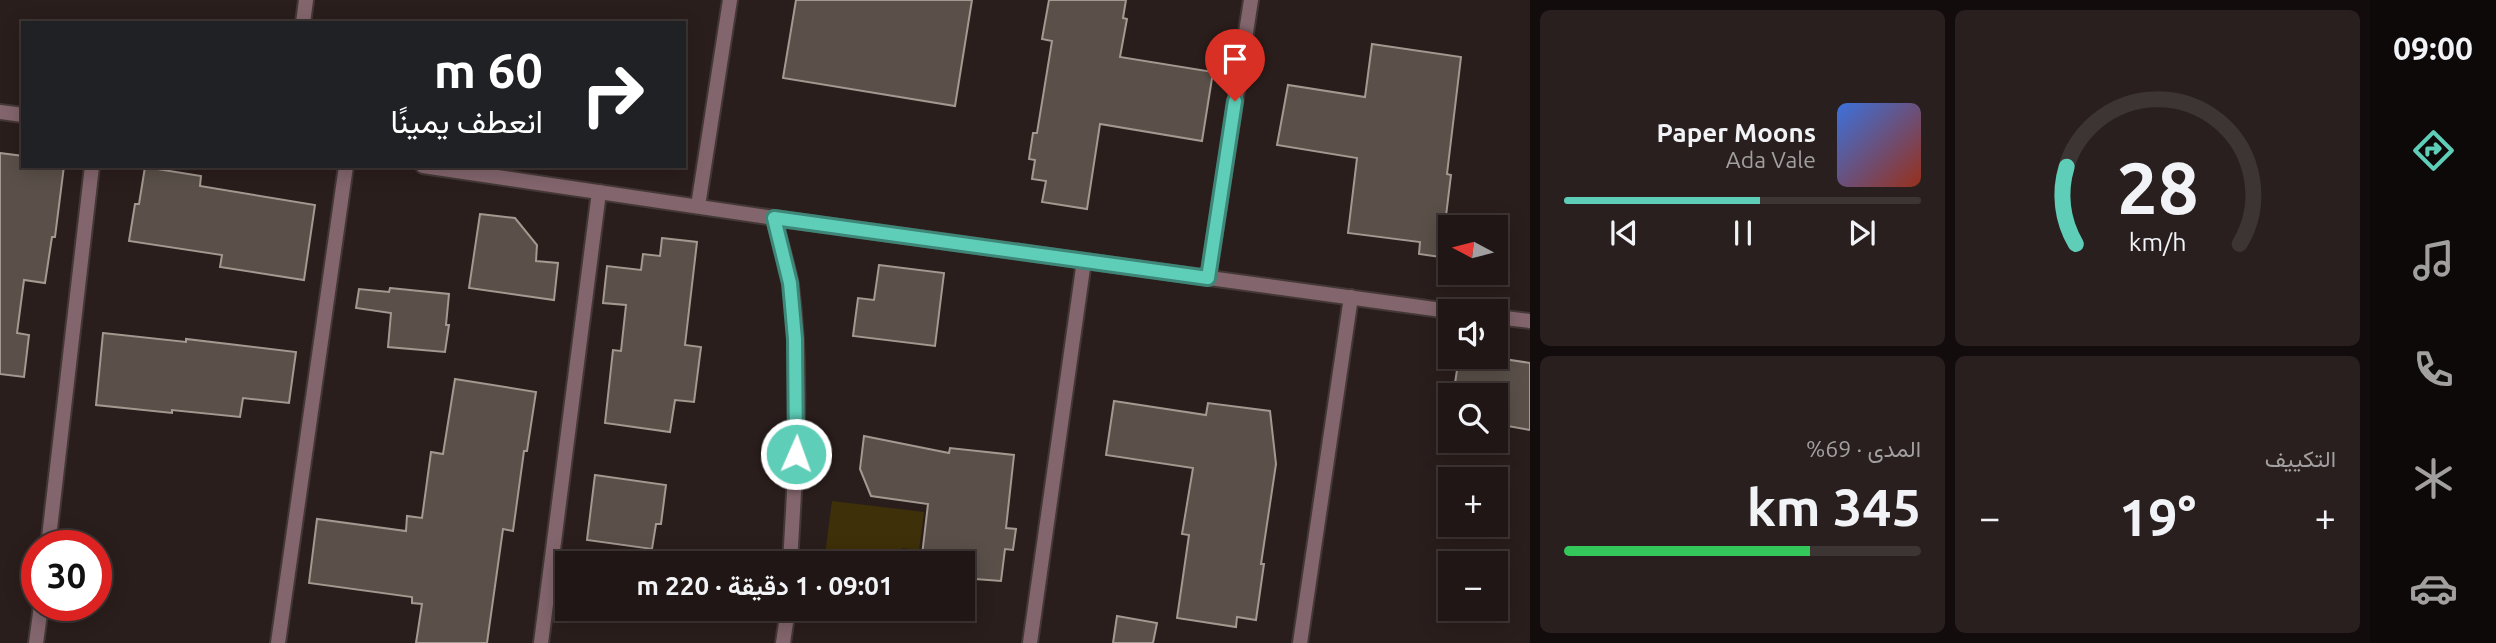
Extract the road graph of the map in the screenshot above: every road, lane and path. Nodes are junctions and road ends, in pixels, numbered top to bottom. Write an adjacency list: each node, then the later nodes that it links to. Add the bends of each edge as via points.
1 (306, 0): 4 (street)
2 (730, 0): 11 (street)
3 (1251, 0): 14 (street)
4 (303, 21)
5 (0, 112): 6 (street)
6 (21, 115)
7 (92, 168): 19 (street)
8 (346, 168): 24 (street)
9 (437, 168): 10 (street)
10 (599, 192): 11 (street); 25 (street)
11 (698, 206): 12 (street)
12 (774, 218): 13 (street); 20 (street, via 790,283 795,339 797,426)
13 (1084, 261): 14 (street); 27 (street)
14 (1208, 278): 15 (street)
15 (1351, 297): 16 (street); 28 (street)
16 (1438, 309)
17 (1508, 318): 18 (street)
18 (1530, 321)
19 (50, 530)
20 (791, 551)
21 (39, 621): 23 (street)
22 (786, 621): 26 (street)
23 (36, 643)
24 (278, 643)
25 (541, 643)
26 (783, 643)
27 (1030, 643)
28 (1300, 643)

